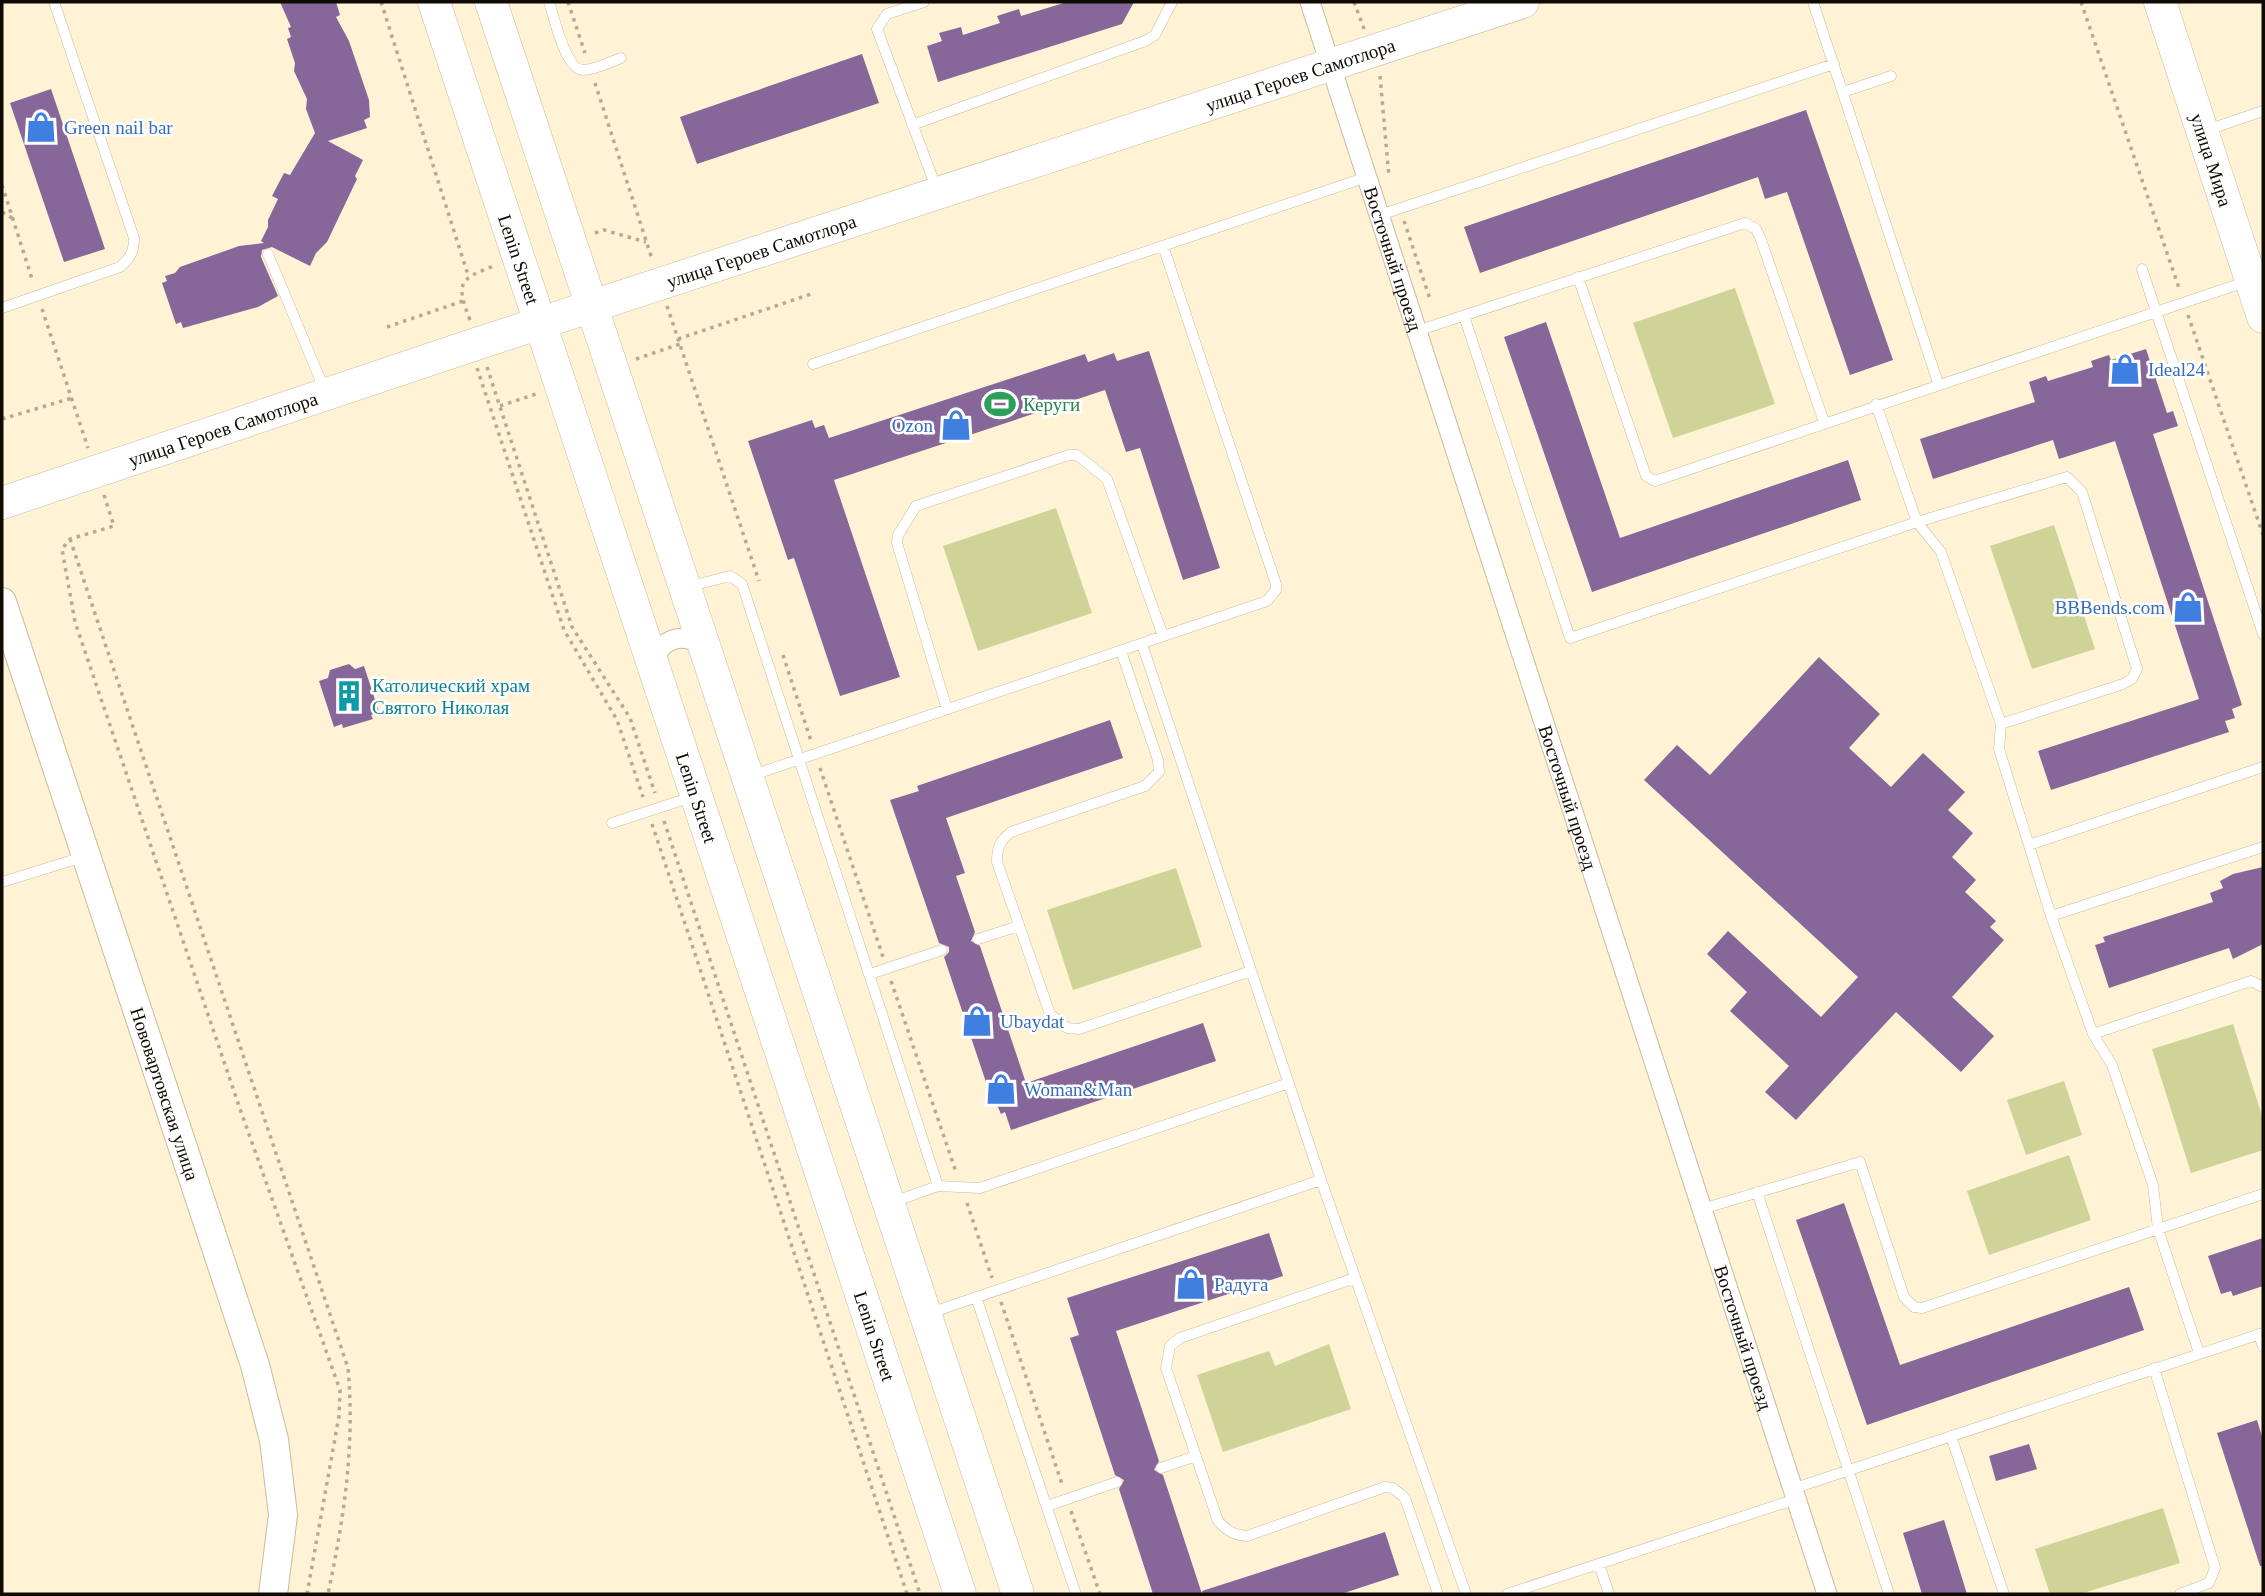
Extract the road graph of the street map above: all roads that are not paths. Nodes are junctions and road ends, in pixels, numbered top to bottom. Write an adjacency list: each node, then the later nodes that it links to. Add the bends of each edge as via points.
1 (54, 2): 28 (lane, via 134,249 120,267)
2 (434, 2): 32 (main road, Lenin Street)
3 (491, 2): 27 (main road)
4 (549, 2): 11 (lane, via 571,64 577,69)
5 (924, 2): 17 (lane, via 887,14 877,29)
6 (1172, 2): 17 (lane, via 1155,34 1145,41)
7 (1310, 2): 12 (street, Восточный проезд)
8 (1523, 2): 12 (main road, улица Героев Самотлора)
9 (1813, 2): 13 (lane)
10 (2160, 2): 18 (main road, улица Мира)
11 (621, 58)
12 (1331, 64): 19 (street, Восточный проезд); 20 (main road, улица Героев Самотлора)
13 (1834, 64): 15 (lane); 21 (lane)
14 (1891, 76): 15 (lane)
15 (1843, 92): 35 (lane)
16 (2263, 111): 18 (lane)
17 (912, 125): 20 (lane)
18 (2203, 131): 26 (main road, улица Мира)
19 (1367, 177): 21 (street, Восточный проезд); 22 (lane)
20 (938, 194): 27 (main road, улица Героев Самотлора)
21 (1380, 215): 33 (street, Восточный проезд)
22 (1163, 246): 34 (lane); 44 (lane, via 1276,590 1267,601)
23 (268, 254): 36 (lane)
24 (2141, 269): 29 (lane)
25 (1578, 277): 30 (lane); 38 (lane, via 1736,224 1756,229); 38 (lane, via 1646,476 1663,479)
26 (2251, 280): 29 (lane); 31 (main road, улица Мира)
27 (594, 306): 32 (main road, улица Героев Самотлора); 41 (main road)
28 (2, 308)
29 (2156, 311): 35 (lane); 43 (lane)
30 (1464, 316): 33 (lane); 40 (lane, via 1570,638)
31 (2263, 317)
32 (541, 323): 36 (main road, улица Героев Самотлора); 48 (main road, Lenin Street)
33 (1417, 331): 74 (street, Восточный проезд)
34 (813, 364)
35 (1938, 383): 37 (lane)
36 (326, 395): 39 (main road, улица Героев Самотлора)
37 (1876, 404): 38 (lane); 40 (lane)
38 (1824, 422)
39 (2, 503)
40 (1917, 522): 50 (lane, via 1941,552); 50 (lane, via 2058,478 2067,477 2082,492 2137,669 2123,684)
41 (687, 588): 46 (main road); 51 (lane, via 730,576 742,584)
42 (2, 602): 58 (main road, Нововартовская улица)
43 (2263, 634)
44 (1163, 636): 45 (lane); 49 (lane, via 1107,479 1077,455 916,506 897,543)
45 (1142, 644): 47 (lane); 64 (lane)
46 (707, 649): 48 (street, via 691,638 676,638 660,648); 53 (main road)
47 (1121, 651): 49 (lane); 61 (lane, via 1159,772 1145,786 1011,832 1001,840 996,862)
48 (653, 666): 54 (main road, Lenin Street)
49 (947, 709): 51 (lane)
50 (2001, 724): 56 (lane, via 1999,749)
51 (800, 759): 53 (lane); 65 (lane)
52 (2263, 767): 56 (lane)
53 (750, 776): 73 (main road)
54 (696, 795): 55 (lane); 92 (main road, Lenin Street)
55 (612, 823)
56 (2029, 845): 60 (lane)
57 (2263, 847): 60 (lane)
58 (84, 857): 59 (lane); 91 (main road, Нововартовская улица, via 255,1364 274,1440 283,1515)
59 (2, 882)
60 (2051, 916): 67 (lane)
61 (1019, 926): 62 (lane); 64 (lane, via 1050,1014 1067,1028 1079,1029)
62 (978, 939)
63 (942, 950): 65 (lane)
64 (1251, 971): 68 (lane)
65 (870, 974): 70 (lane)
66 (2263, 987): 67 (lane, via 2251,981)
67 (2093, 1034): 75 (lane, via 2112,1065 2153,1185)
68 (1289, 1083): 69 (lane); 70 (lane, via 980,1188)
69 (1321, 1180): 76 (lane); 77 (lane)
70 (939, 1186): 73 (lane)
71 (1758, 1192): 74 (lane); 75 (lane, via 1860,1161 1904,1297 1922,1308); 86 (lane)
72 (2263, 1194): 75 (lane)
73 (889, 1203): 78 (main road)
74 (1702, 1209): 88 (street, Восточный проезд)
75 (2158, 1229): 81 (lane)
76 (1355, 1278): 84 (lane, via 1180,1338 1170,1346 1166,1368); 96 (lane)
77 (976, 1297): 78 (lane); 89 (lane)
78 (925, 1315): 93 (main road)
79 (2261, 1334): 80 (lane); 81 (lane)
80 (2263, 1348)
81 (2199, 1353): 82 (lane)
82 (2154, 1368): 83 (lane); 102 (lane, via 2215,1568 2209,1583)
83 (1951, 1436): 86 (lane); 101 (lane)
84 (1196, 1456): 85 (lane); 95 (lane, via 1218,1521 1235,1535 1247,1536 1393,1488 1405,1498)
85 (1161, 1468)
86 (1848, 1470): 88 (lane); 100 (lane)
87 (1117, 1482): 89 (lane)
88 (1794, 1494): 90 (lane); 99 (street, Восточный проезд)
89 (1047, 1506): 94 (lane)
90 (1599, 1564): 97 (lane); 98 (lane)
91 (273, 1594)
92 (960, 1594)
93 (1018, 1594)
94 (1076, 1594)
95 (1438, 1594)
96 (1466, 1594)
97 (1507, 1594)
98 (1609, 1594)
99 (1827, 1594)
100 (1889, 1594)
101 (2004, 1594)
102 (2180, 1594)

